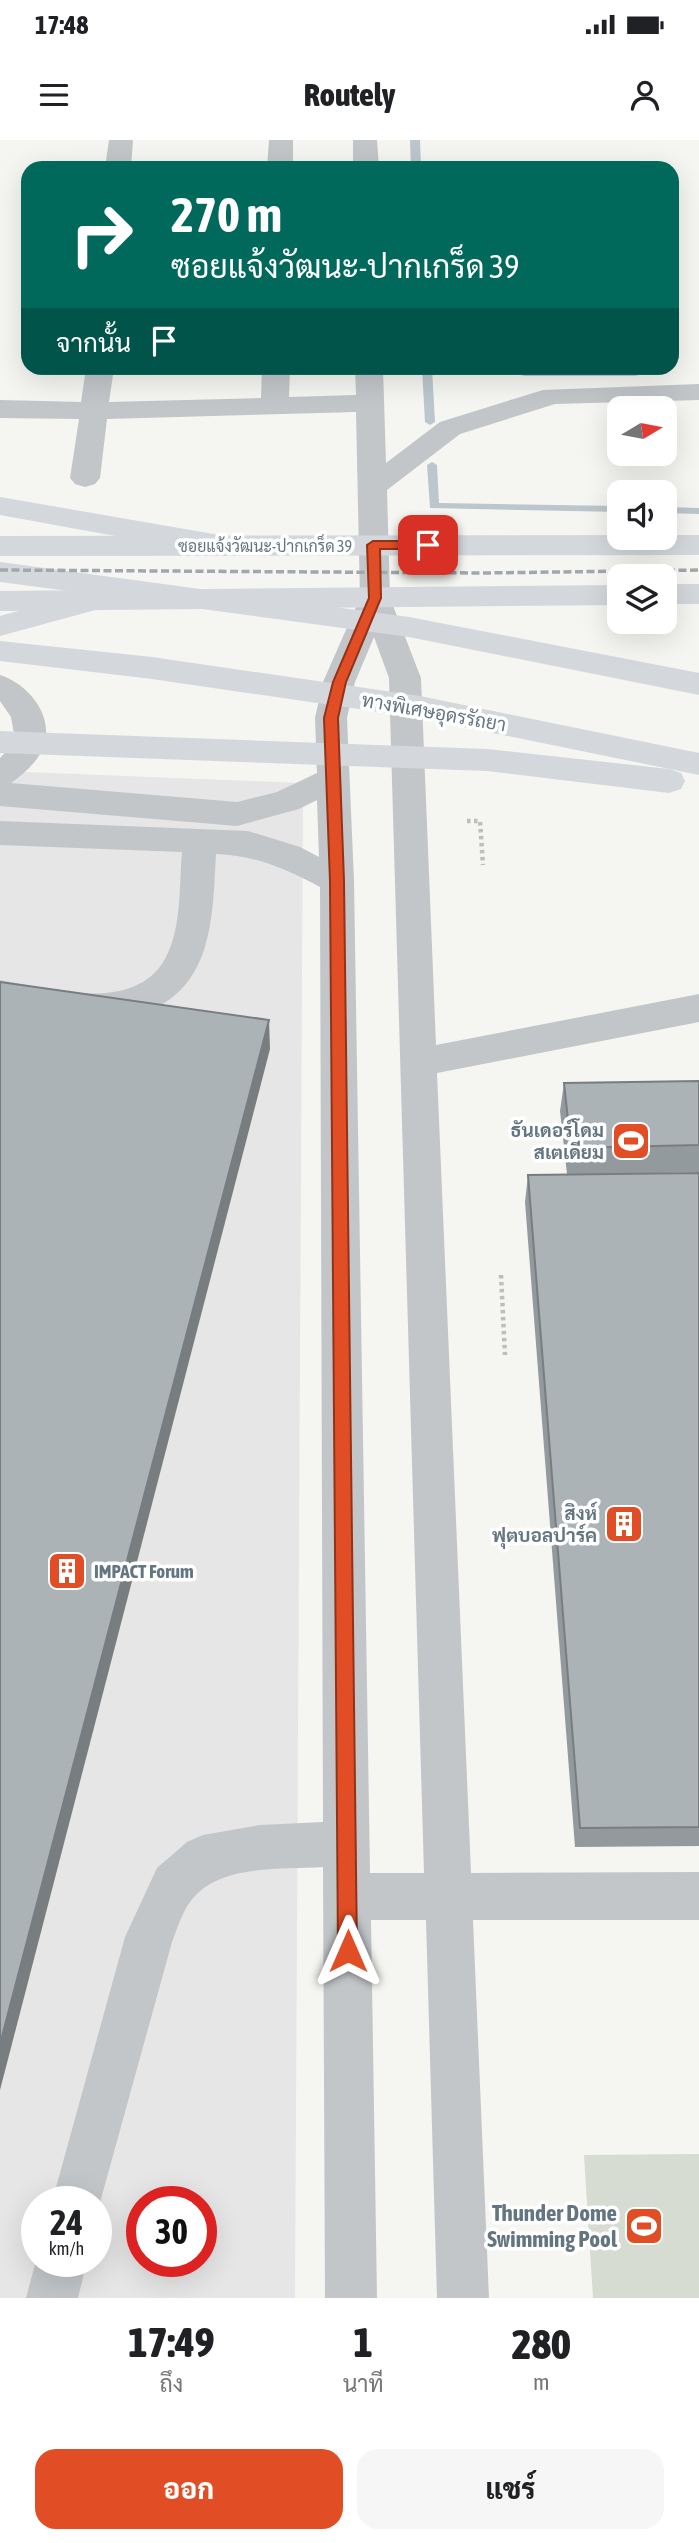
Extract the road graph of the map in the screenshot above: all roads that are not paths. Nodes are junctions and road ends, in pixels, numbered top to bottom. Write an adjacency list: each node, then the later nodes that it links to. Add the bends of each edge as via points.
1 (121, 140): 4 (street)
2 (281, 140): 5 (street)
3 (365, 140): 6 (street)
4 (119, 161)
5 (280, 161)
6 (366, 161)
7 (679, 369): 8 (street)
8 (699, 374)
9 (99, 375): 16 (street)
10 (276, 375): 14 (street)
11 (369, 375): 13 (street)
12 (699, 392): 18 (street, via 553,396 450,428)
13 (370, 403): 14 (street); 18 (street)
14 (275, 406): 16 (street)
15 (0, 410): 16 (street)
16 (96, 411): 17 (street)
17 (85, 478)
18 (371, 488): 20 (street)
19 (0, 506): 23 (main road)
20 (373, 545): 21 (main road, ซอยแจ้งวัฒนะ-ปากเกร็ด 39); 23 (main road, ซอยแจ้งวัฒนะ-ปากเกร็ด 39); 28 (street)
21 (699, 545)
22 (0, 546): 23 (main road, ซอยแจ้งวัฒนะ-ปากเกร็ด 39)
23 (225, 547)
24 (0, 572): 34 (main road, via 409,627)
25 (677, 594): 26 (main road)
26 (699, 594)
27 (607, 595): 28 (main road)
28 (375, 598): 30 (main road); 36 (street, via 339,682); 48 (street, via 405,678)
29 (0, 601): 30 (main road)
30 (88, 602): 31 (main road)
31 (0, 626)
32 (0, 651): 38 (main road, ทางพิเศษอุดรรัถยา, via 420,707)
33 (0, 674): 36 (main road, via 162,686)
34 (699, 684)
35 (0, 686): 39 (street, via 22,705 29,723 29,742 16,764)
36 (331, 718): 40 (street)
37 (0, 742): 41 (main road, via 487,760)
38 (699, 764)
39 (0, 775)
40 (333, 779): 42 (street, via 287,801 237,814); 45 (street)
41 (699, 784)
42 (0, 794)
43 (0, 833): 44 (street)
44 (200, 841): 45 (street, via 248,843); 46 (street, via 190,934 181,964 158,990 136,1001 106,1007)
45 (337, 881): 49 (street)
46 (0, 994)
47 (699, 1008): 48 (street)
48 (418, 1063): 52 (street)
49 (348, 1843): 51 (street); 53 (street, via 260,1848 203,1858 174,1885 149,1937)
50 (699, 1896): 52 (street)
51 (347, 1897): 52 (street); 56 (street)
52 (447, 1899): 57 (street)
53 (82, 2186)
54 (57, 2277): 55 (street)
55 (52, 2298)
56 (351, 2298)
57 (463, 2298)

